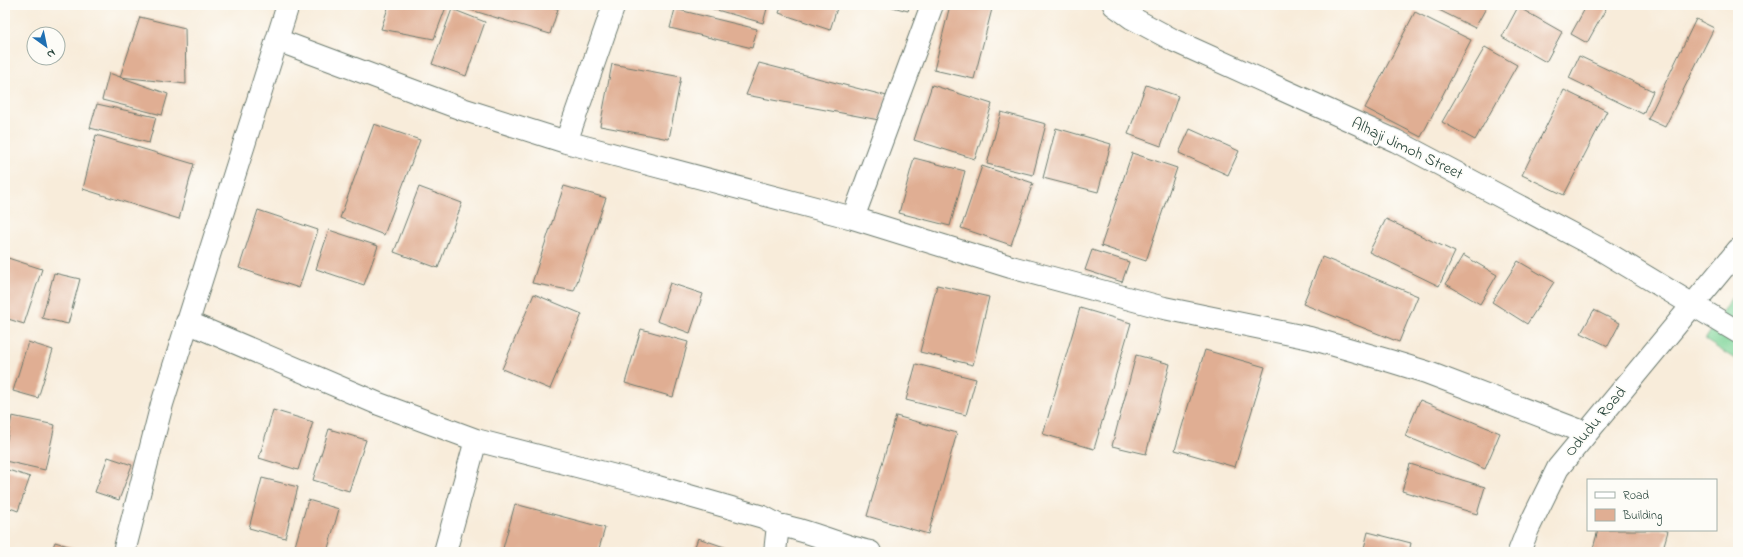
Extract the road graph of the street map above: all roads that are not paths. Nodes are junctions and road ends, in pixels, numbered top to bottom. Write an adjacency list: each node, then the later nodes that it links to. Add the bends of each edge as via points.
1 (288, 5): 5 (street)
2 (614, 5): 6 (street)
3 (932, 5): 7 (street)
4 (1114, 5): 9 (street, Alhaji Jimoh Street, via 1132,18 1175,41 1396,141 1600,249)
5 (277, 40): 6 (street, via 462,109); 10 (street)
6 (566, 142): 7 (street)
7 (853, 218): 12 (street, via 1011,267 1156,306 1310,338 1390,361 1426,372)
8 (1738, 250): 9 (street, Odudu Road)
9 (1693, 305): 11 (street, Alhaji Jimoh Street); 12 (street, Odudu Road)
10 (187, 322): 13 (street, via 379,404); 15 (street, via 162,404)
11 (1738, 332)
12 (1586, 433): 19 (street, Odudu Road, via 1558,468)
13 (476, 440): 14 (street, via 750,512); 16 (street)
14 (778, 525): 17 (street); 18 (street, via 798,528)
15 (124, 552)
16 (445, 552)
17 (775, 552)
18 (870, 552)
19 (1519, 552)

